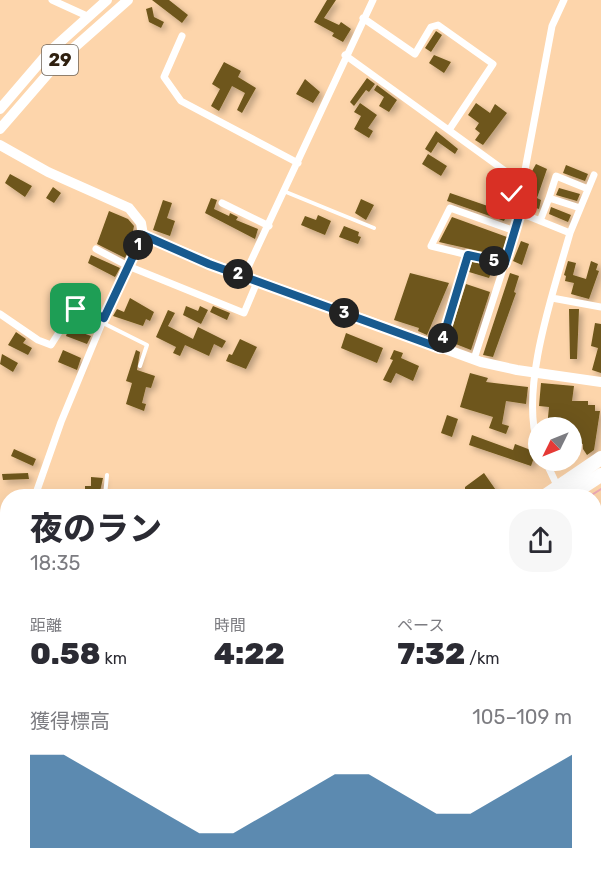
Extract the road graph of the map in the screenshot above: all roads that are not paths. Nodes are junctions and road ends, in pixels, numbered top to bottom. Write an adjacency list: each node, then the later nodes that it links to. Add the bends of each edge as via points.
1 (52, 0): 6 (street)
2 (107, 0): 6 (street, 29)
3 (128, 0): 11 (street, 29, via 59,61)
4 (373, 0): 7 (street)
5 (564, 0): 16 (street, via 552,26 525,170)
6 (87, 16): 10 (street, 29, via 48,53)
7 (363, 18): 9 (street); 12 (street, via 415,54 431,27 438,25 493,64)
8 (182, 36): 14 (street, via 164,77 181,101)
9 (345, 55): 12 (street); 14 (street)
10 (0, 109)
11 (0, 129)
12 (450, 130): 16 (street)
13 (0, 145): 28 (street, via 48,172 129,208 141,223)
14 (298, 163): 18 (street)
15 (594, 175): 17 (street)
16 (513, 179): 22 (street, via 511,205)
17 (588, 189): 19 (street, via 556,176); 21 (street)
18 (286, 192): 24 (street); 25 (lane)
19 (549, 198): 21 (street); 23 (street)
20 (222, 203): 24 (street)
21 (580, 208): 27 (street)
22 (520, 213): 23 (street); 26 (street)
23 (540, 221): 27 (street)
24 (269, 226): 33 (street)
25 (374, 228)
26 (515, 231): 30 (street, via 450,208 431,246); 31 (street)
27 (570, 233): 35 (street)
28 (143, 235): 32 (street); 33 (street)
29 (96, 249): 32 (street)
30 (468, 255): 31 (street); 39 (street)
31 (505, 263): 40 (street)
32 (129, 266): 34 (street, via 244,313); 38 (street)
33 (244, 276): 34 (street)
34 (257, 282): 39 (street)
35 (552, 298): 36 (street); 42 (street)
36 (601, 307)
37 (0, 314): 38 (street, via 51,345 70,315 80,307)
38 (104, 320): 41 (lane, via 147,345); 49 (street)
39 (440, 348): 40 (street)
40 (474, 359): 42 (street)
41 (140, 366)
42 (535, 372): 43 (street); 44 (street)
43 (601, 382)
44 (534, 417)
45 (601, 458): 52 (highway)
46 (550, 471): 51 (street)
47 (107, 475): 50 (lane)
48 (601, 475): 53 (highway)
49 (37, 489)
50 (106, 489)
51 (559, 489)
52 (564, 489)
53 (580, 489)

